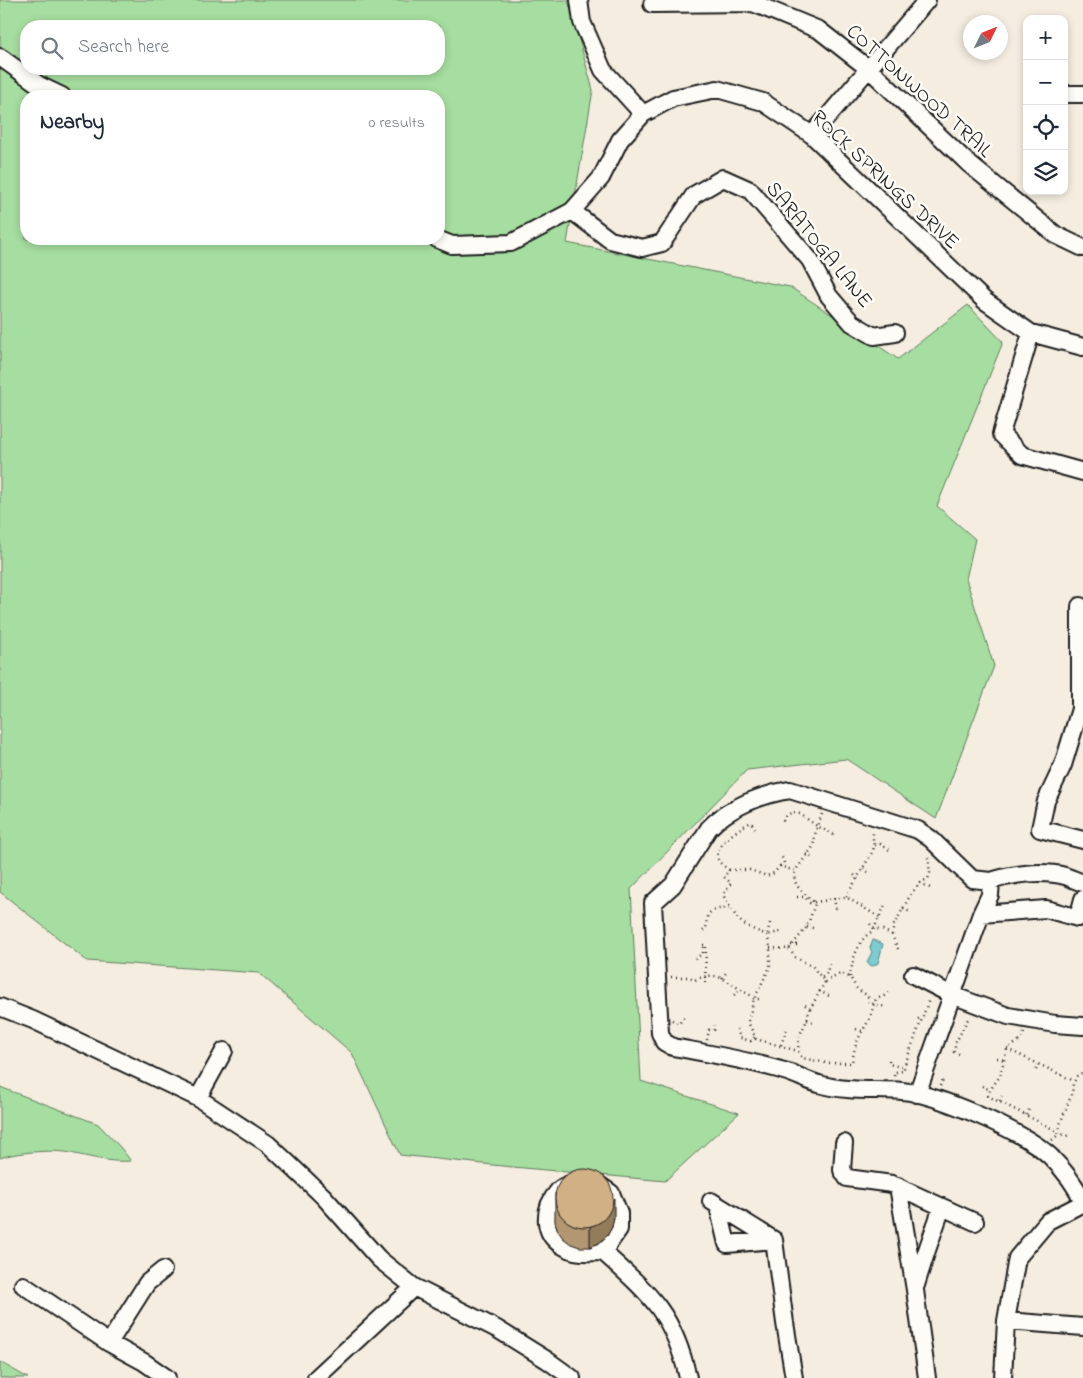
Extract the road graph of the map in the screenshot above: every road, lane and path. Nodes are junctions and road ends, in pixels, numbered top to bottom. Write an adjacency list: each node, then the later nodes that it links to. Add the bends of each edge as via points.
1 (579, 0): 10 (street, via 582,22 603,70)
2 (927, 0): 6 (street)
3 (754, 2): 4 (street, COTTONWOOD TRAIL); 6 (street, COTTONWOOD TRAIL, via 819,30)
4 (652, 4)
5 (0, 57): 7 (street)
6 (869, 69): 11 (street); 14 (street, COTTONWOOD TRAIL, via 969,164 1056,235)
7 (20, 71)
8 (25, 75): 9 (street)
9 (49, 90)
10 (642, 114): 11 (street, ROCK SPRINGS DRIVE, via 673,98 717,89 763,102); 12 (street, ROCK SPRINGS DRIVE, via 620,140 601,178)
11 (812, 135): 16 (street, ROCK SPRINGS DRIVE, via 985,301)
12 (572, 211): 13 (street, ROCK SPRINGS DRIVE, via 511,242 452,245); 15 (street, SARATOGA LANE, via 610,240 642,248 662,243 694,195 723,178 750,190 810,260 829,296 852,323 874,336)
13 (445, 242)
14 (1083, 248)
15 (895, 333)
16 (1031, 333): 17 (street, ROCK SPRINGS DRIVE); 18 (street, via 1001,434 1022,455)
17 (1083, 347)
18 (1083, 472)
19 (1080, 606): 26 (street, via 1080,708 1063,764 1046,801 1040,829)
20 (826, 802): 21 (street); 23 (path); 114 (street, via 790,790 771,793 716,821 673,885 653,903 660,1033 664,1042 673,1047)
21 (878, 818): 27 (path, via 872,834); 42 (street, via 918,830 931,838 972,879)
22 (784, 820): 23 (path, via 793,812)
23 (817, 826): 25 (path); 30 (path, via 813,847)
24 (755, 828): 37 (path, via 751,822 747,824 720,847 718,860)
25 (834, 835)
26 (1083, 840)
27 (875, 845): 28 (path, via 880,844); 31 (path)
28 (890, 851)
29 (868, 853): 31 (path)
30 (806, 854): 34 (path); 38 (path)
31 (871, 855): 36 (path)
32 (781, 856): 35 (path, via 784,863)
33 (928, 857): 43 (path, via 930,873 928,879)
34 (813, 858)
35 (780, 866): 37 (path, via 767,876 750,870); 38 (path)
36 (863, 869): 39 (path); 41 (path)
37 (728, 870): 52 (path, via 724,877 731,883 723,895)
38 (795, 871): 50 (path, via 793,878 798,889)
39 (868, 872)
40 (854, 875): 41 (path)
41 (858, 879): 47 (path)
42 (991, 880): 44 (street, via 1043,874 1064,876); 56 (street, via 990,896)
43 (920, 883): 45 (path); 54 (path)
44 (1083, 883)
45 (930, 888)
46 (797, 897): 50 (path)
47 (846, 897): 48 (path); 57 (path)
48 (834, 898): 50 (path); 53 (path)
49 (1083, 899): 56 (street, via 1078,918 1046,909)
50 (814, 902): 60 (path)
51 (885, 905): 57 (path)
52 (729, 908): 63 (path, via 710,912); 65 (path, via 744,925)
53 (836, 909)
54 (903, 909): 55 (path); 66 (path)
55 (910, 912)
56 (981, 914): 88 (street)
57 (879, 917): 62 (path)
58 (770, 923): 65 (path)
59 (870, 924): 62 (path)
60 (807, 927): 61 (path); 67 (path)
61 (813, 928)
62 (874, 929): 66 (path); 79 (path, via 867,933 857,948)
63 (703, 931)
64 (784, 931): 65 (path)
65 (767, 935): 69 (path)
66 (892, 936): 71 (path)
67 (791, 945): 68 (path); 70 (path)
68 (799, 945)
69 (770, 948): 70 (path); 90 (path, via 770,967)
70 (789, 949): 78 (path)
71 (898, 949)
72 (694, 959): 77 (path, via 703,953 703,945 706,945)
73 (830, 964): 78 (path)
74 (728, 970): 80 (path)
75 (913, 975): 82 (street)
76 (671, 976): 77 (path, via 695,980)
77 (705, 976): 80 (path); 83 (path)
78 (822, 977): 81 (path)
79 (850, 977): 81 (path, via 840,974); 92 (path, via 857,989 868,996 869,1004)
80 (722, 978): 84 (path)
81 (825, 982): 85 (path)
82 (933, 985): 88 (street); 98 (path)
83 (705, 986)
84 (740, 990): 87 (path); 90 (path)
85 (819, 991): 89 (path); 96 (path)
86 (888, 992): 92 (path)
87 (734, 995)
88 (952, 995): 103 (street, via 1008,1016); 129 (street)
89 (831, 997)
90 (754, 999): 91 (path); 109 (path, via 748,1022)
91 (762, 999)
92 (873, 1004): 95 (path); 107 (path)
93 (805, 1005): 96 (path)
94 (0, 1007): 131 (street)
95 (886, 1007)
96 (810, 1009): 100 (path)
97 (970, 1013): 115 (path, via 956,1042 954,1052)
98 (923, 1016): 99 (path); 119 (path)
99 (918, 1019)
100 (807, 1020): 101 (path); 113 (path, via 799,1037)
101 (815, 1023)
102 (714, 1025): 114 (path, via 714,1030 709,1030)
103 (1083, 1026)
104 (787, 1028): 110 (path)
105 (737, 1029): 109 (path, via 744,1040 751,1041)
106 (856, 1029): 107 (path)
107 (862, 1031): 113 (path, via 853,1048 852,1062 808,1060)
108 (1024, 1032): 111 (path, via 1022,1039)
109 (755, 1037): 110 (path)
110 (781, 1045): 113 (path)
111 (1007, 1049): 118 (path); 120 (path)
112 (224, 1051): 131 (street)
113 (798, 1051)
114 (704, 1053): 126 (street, via 784,1071 820,1085)
115 (960, 1054)
116 (997, 1058): 118 (path)
117 (889, 1060): 119 (path, via 896,1066)
118 (1004, 1060): 125 (path, via 1000,1076)
119 (905, 1064): 126 (path, via 903,1071 895,1072)
120 (1038, 1065): 121 (path); 123 (path)
121 (1036, 1070)
122 (1083, 1072): 123 (path)
123 (1074, 1081): 128 (path)
124 (982, 1086): 125 (path)
125 (990, 1090): 132 (path, via 988,1096)
126 (892, 1091): 129 (street)
127 (1068, 1092): 128 (path)
128 (1072, 1093): 137 (path)
129 (917, 1094): 142 (street, via 994,1122 1036,1145 1068,1177)
130 (1002, 1096): 132 (path)
131 (198, 1098): 149 (street, via 268,1144 323,1196 379,1259)
132 (1000, 1101): 134 (path)
133 (1028, 1110): 134 (path)
134 (1026, 1115): 136 (path)
135 (1047, 1122): 136 (path)
136 (1049, 1127): 137 (path)
137 (1059, 1134): 138 (path); 140 (path)
138 (1070, 1136)
139 (844, 1143): 141 (street, via 842,1170 847,1178)
140 (1049, 1143)
141 (898, 1186): 143 (street); 150 (street)
142 (1083, 1202): 151 (street, via 1048,1221 1017,1258)
143 (942, 1207): 144 (street); 150 (street)
144 (975, 1222)
145 (774, 1240): 145 (street, via 715,1204 728,1244); 158 (street)
146 (603, 1252): 146 (street, via 619,1229 619,1213 611,1193 598,1184 575,1182 559,1189 547,1209 546,1223 553,1238 578,1252); 157 (street, via 639,1284 658,1307 673,1330)
147 (163, 1270): 153 (street, via 147,1283)
148 (23, 1285): 153 (street)
149 (414, 1287): 155 (street); 156 (street, via 497,1329)
150 (915, 1290): 159 (street)
151 (1006, 1321): 152 (street); 160 (street)
152 (1083, 1327)
153 (108, 1343): 154 (street)
154 (168, 1378)
155 (316, 1378)
156 (572, 1378)
157 (688, 1378)
158 (794, 1378)
159 (927, 1378)
160 (1003, 1378)

